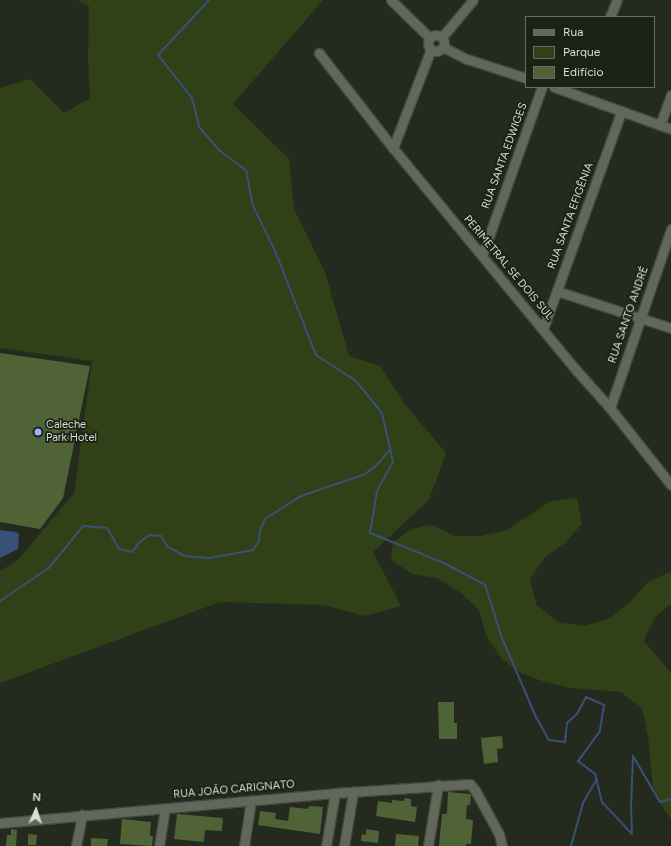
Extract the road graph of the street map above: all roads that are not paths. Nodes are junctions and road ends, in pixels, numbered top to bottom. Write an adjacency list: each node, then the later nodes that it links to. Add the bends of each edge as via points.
1 (391, 0): 6 (street)
2 (473, 0): 5 (street)
3 (617, 0): 4 (street)
4 (610, 16)
5 (442, 37): 6 (street, via 437,35); 7 (street)
6 (430, 38): 8 (street, via 428,44)
7 (443, 47): 8 (street, via 436,51); 10 (street, via 467,59)
8 (431, 49): 19 (street)
9 (319, 54): 19 (street, PERIMETRAL SE DOIS SUL)
10 (525, 78)
11 (542, 88): 21 (street, RUA SANTA EDWIGES)
12 (557, 88): 15 (street)
13 (585, 88): 15 (street)
14 (671, 95): 17 (street)
15 (581, 97): 16 (street)
16 (621, 112): 17 (street); 22 (street, RUA SANTA EFIGÊNIA)
17 (660, 125): 18 (street)
18 (671, 129)
19 (393, 148): 21 (street, PERIMETRAL SE DOIS SUL)
20 (671, 229): 23 (street, RUA SANTO ANDRÉ)
21 (482, 256): 25 (street, PERIMETRAL SE DOIS SUL)
22 (557, 291): 23 (street); 25 (street, RUA SANTA EFIGÊNIA)
23 (640, 318): 24 (street); 26 (street, RUA SANTO ANDRÉ)
24 (671, 328)
25 (543, 329): 26 (street, PERIMETRAL SE DOIS SUL)
26 (610, 408): 27 (street, PERIMETRAL SE DOIS SUL)
27 (670, 481)
28 (438, 785): 29 (street, RUA JOÃO CARIGNATO); 40 (street); 41 (street, RUA JOÃO CARIGNATO, via 470,784 499,834)
29 (353, 792): 30 (street, RUA JOÃO CARIGNATO); 39 (street)
30 (334, 793): 31 (street, RUA JOÃO CARIGNATO); 38 (street)
31 (251, 801): 32 (street, RUA JOÃO CARIGNATO); 37 (street)
32 (165, 808): 33 (street, RUA JOÃO CARIGNATO); 36 (street)
33 (82, 815): 34 (street, RUA JOÃO CARIGNATO); 35 (street)
34 (0, 823)
35 (76, 846)
36 (159, 846)
37 (244, 846)
38 (326, 846)
39 (344, 846)
40 (428, 846)
41 (502, 846)

